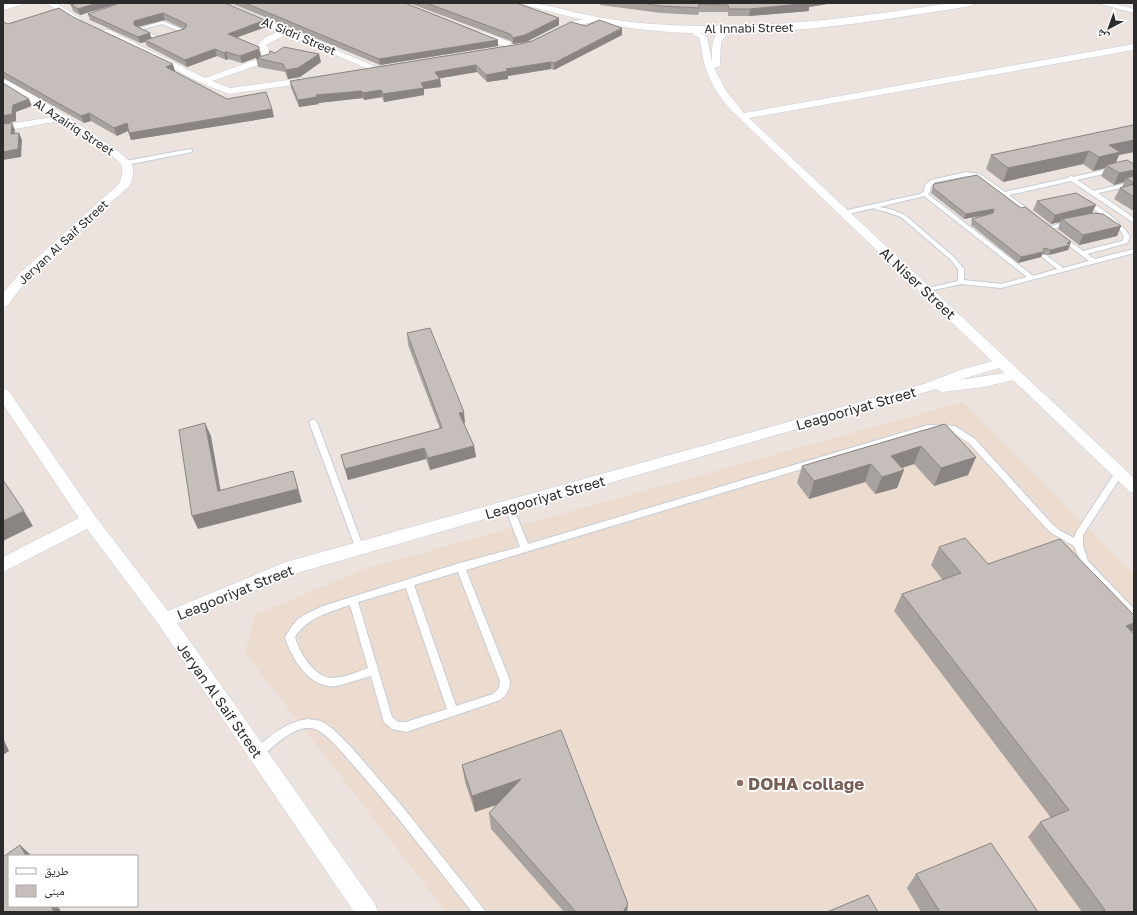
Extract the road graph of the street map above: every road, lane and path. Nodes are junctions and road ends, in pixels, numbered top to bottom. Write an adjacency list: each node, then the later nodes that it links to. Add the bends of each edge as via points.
1 (17, 3): 9 (street)
2 (50, 3): 12 (street)
3 (220, 3): 17 (street, Al Sidri Street)
4 (529, 3): 11 (street, Al Innabi Street)
5 (560, 3): 6 (street, Al Innabi Street, via 621,16 726,23 799,18)
6 (904, 3)
7 (970, 3): 16 (street, Al Innabi Street, via 809,26)
8 (1101, 3): 10 (street)
9 (3, 7)
10 (1134, 11)
11 (569, 19): 14 (street, Al Innabi Street, via 594,19); 18 (street)
12 (83, 20)
13 (98, 29): 30 (street, via 141,46)
14 (690, 29): 16 (street, Al Innabi Street); 27 (street, Al Niser Street, via 701,35 704,40 708,63)
15 (470, 30): 25 (street, via 507,44)
16 (727, 30): 27 (street, via 719,36 716,43 717,63)
17 (288, 31): 28 (street, Al Sidri Street, via 382,70); 30 (street, via 262,44 267,59)
18 (549, 35)
19 (171, 37): 21 (lane, via 185,32 162,22 139,29)
20 (166, 38): 21 (lane)
21 (160, 40): 22 (lane)
22 (150, 43)
23 (520, 47): 25 (street)
24 (1134, 47): 32 (street)
25 (510, 49): 26 (street)
26 (494, 51)
27 (713, 72): 32 (street, Al Niser Street, via 722,94)
28 (362, 73)
29 (316, 80): 30 (street, via 238,91 220,89)
30 (204, 81)
31 (3, 82): 33 (street, Al Azairiq Street)
32 (742, 116): 49 (street, Al Niser Street)
33 (63, 118): 34 (street); 36 (street, Al Azairiq Street, via 106,146)
34 (3, 128)
35 (190, 151): 36 (lane)
36 (126, 163): 40 (street, Al Azairiq Street, via 128,172)
37 (1134, 165): 38 (lane)
38 (1071, 178): 41 (lane); 43 (lane)
39 (1134, 183): 41 (lane)
40 (125, 184): 67 (street, Jeryan Al Saif Street, via 24,276)
41 (1092, 193): 51 (lane)
42 (925, 194): 43 (lane, via 928,185 933,181 972,174 982,177); 46 (lane); 64 (lane, via 966,222)
43 (1005, 194): 47 (lane)
44 (1080, 199): 57 (lane, via 1107,215)
45 (1032, 207): 47 (lane)
46 (870, 208): 49 (lane); 65 (lane, via 888,210 903,216 958,264 962,275)
47 (1024, 208): 48 (lane); 52 (lane)
48 (1014, 210)
49 (844, 213): 66 (street, Al Niser Street)
50 (1134, 215): 51 (lane)
51 (1127, 216): 55 (lane)
52 (1036, 218)
53 (1100, 219): 57 (lane)
54 (1075, 221): 58 (lane)
55 (1134, 221)
56 (1043, 223): 58 (lane)
57 (1119, 226): 60 (lane, via 1127,236 1125,242)
58 (1049, 228): 60 (lane)
59 (1134, 251): 62 (lane)
60 (1082, 253): 62 (lane)
61 (1044, 256): 63 (lane)
62 (1092, 261): 63 (lane)
63 (1062, 270): 64 (lane)
64 (1032, 278): 65 (lane, via 994,286)
65 (961, 282): 66 (lane)
66 (925, 290): 68 (street, Al Niser Street)
67 (3, 303)
68 (1004, 362): 69 (street, Al Niser Street); 70 (street, Leagooriyat Street, via 965,373)
69 (1018, 375): 70 (street, Leagooriyat Street, via 966,385); 73 (street, Al Niser Street)
70 (930, 388): 75 (street, Leagooriyat Street)
71 (3, 392): 76 (street, Jeryan Al Saif Street)
72 (313, 422): 78 (lane)
73 (1119, 473): 74 (street, Al Niser Street); 77 (lane, via 1079,534)
74 (1134, 487)
75 (509, 507): 78 (street, Leagooriyat Street); 79 (lane)
76 (89, 520): 80 (street); 85 (street, Jeryan Al Saif Street)
77 (1077, 543): 79 (lane, via 1049,526 972,441 952,428 928,428); 84 (lane, via 1086,563)
78 (360, 549): 85 (street, Leagooriyat Street, via 286,569)
79 (525, 549): 81 (lane)
80 (3, 565)
81 (460, 567): 82 (lane); 87 (lane, via 505,681 505,687 496,697)
82 (410, 583): 83 (lane); 87 (lane)
83 (353, 600): 86 (lane); 86 (lane, via 311,615 300,622 290,637 292,646 308,670 318,678 331,683)
84 (1134, 614)
85 (165, 620): 88 (street, Jeryan Al Saif Street)
86 (374, 671): 87 (lane, via 388,720 392,725 406,727)
87 (453, 711)
88 (257, 754): 89 (street, Jeryan Al Saif Street); 90 (lane, via 289,728 302,723 319,724 333,734)
89 (365, 911)
90 (479, 912)

